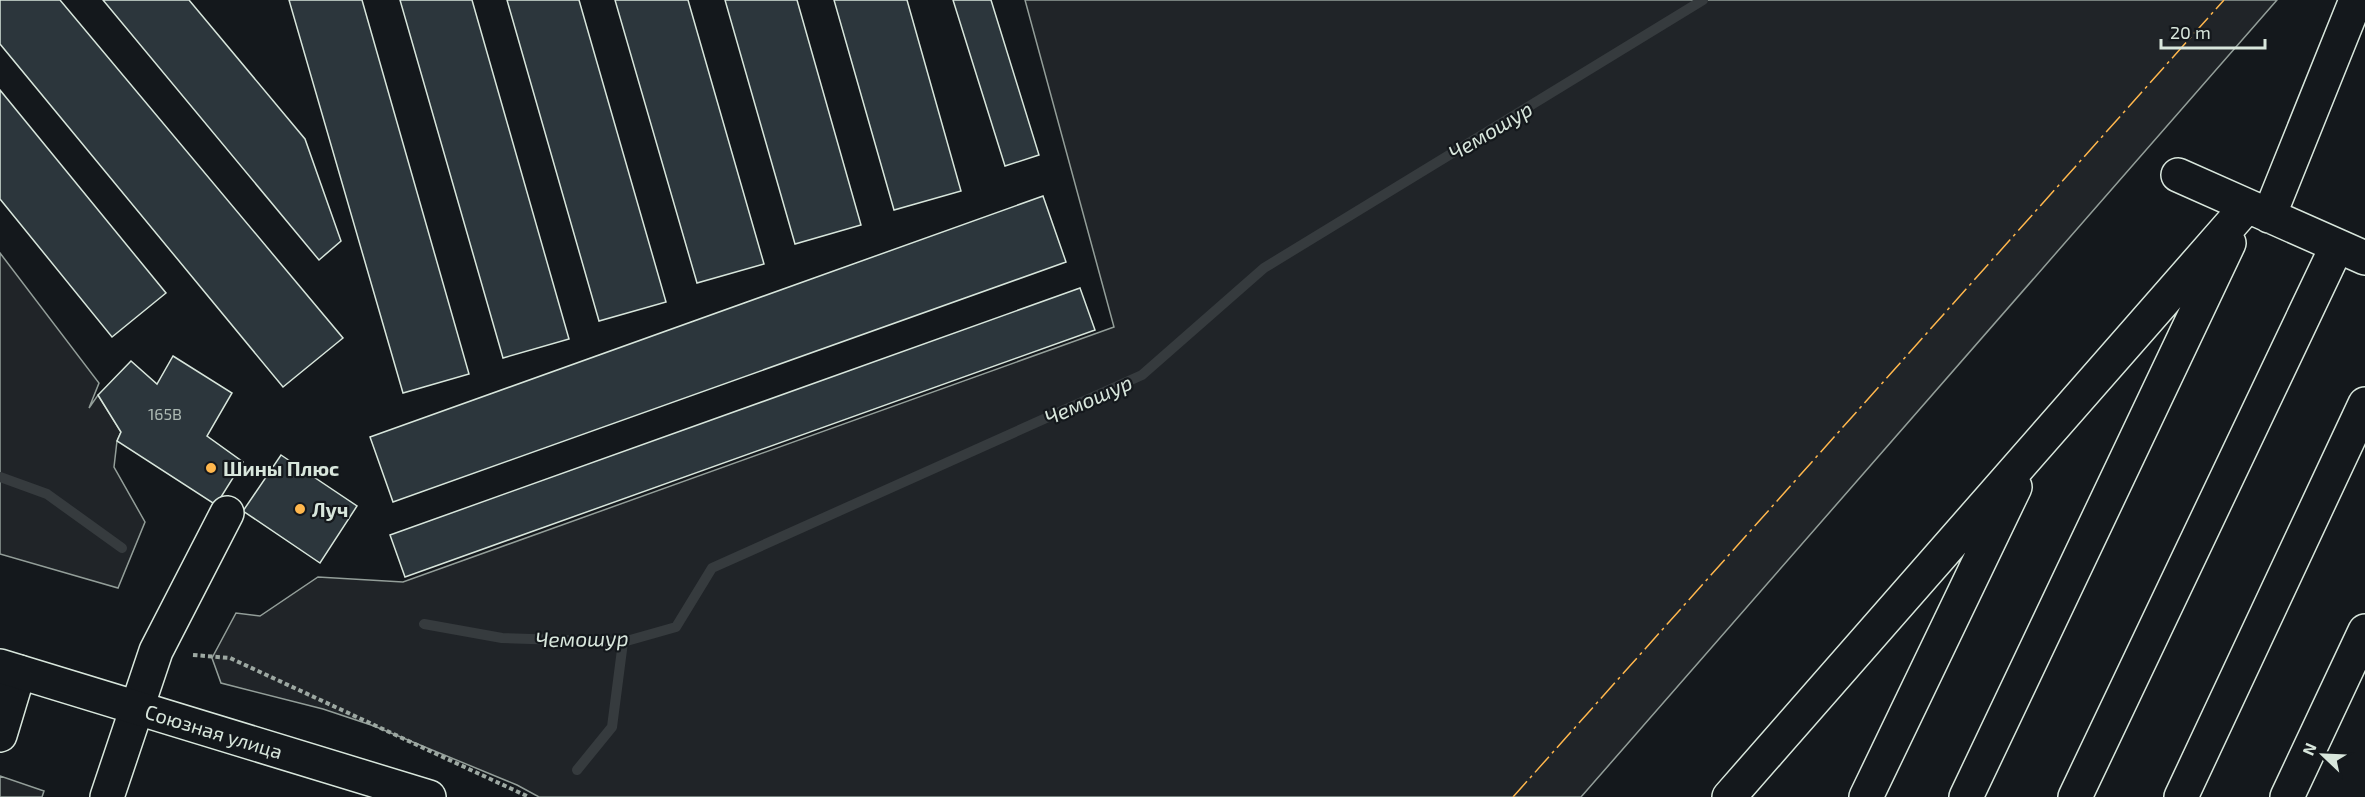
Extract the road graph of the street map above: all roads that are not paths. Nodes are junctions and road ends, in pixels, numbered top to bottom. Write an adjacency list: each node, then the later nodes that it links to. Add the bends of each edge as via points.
1 (2356, 0): 3 (main road)
2 (2178, 176): 3 (main road)
3 (2258, 211): 4 (main road); 6 (main road); 16 (main road)
4 (2356, 249): 17 (main road)
5 (2365, 404): 18 (main road)
6 (2032, 452): 14 (main road); 15 (main road)
7 (227, 513): 10 (main road, via 156,651)
8 (2365, 631): 19 (main road)
9 (10, 669): 10 (main road, Союзная улица); 11 (main road)
10 (138, 708): 12 (main road); 13 (main road, Союзная улица)
11 (0, 735)
12 (107, 797)
13 (429, 797)
14 (1730, 797)
15 (1866, 797)
16 (1966, 797)
17 (2075, 797)
18 (2181, 797)
19 (2287, 797)

